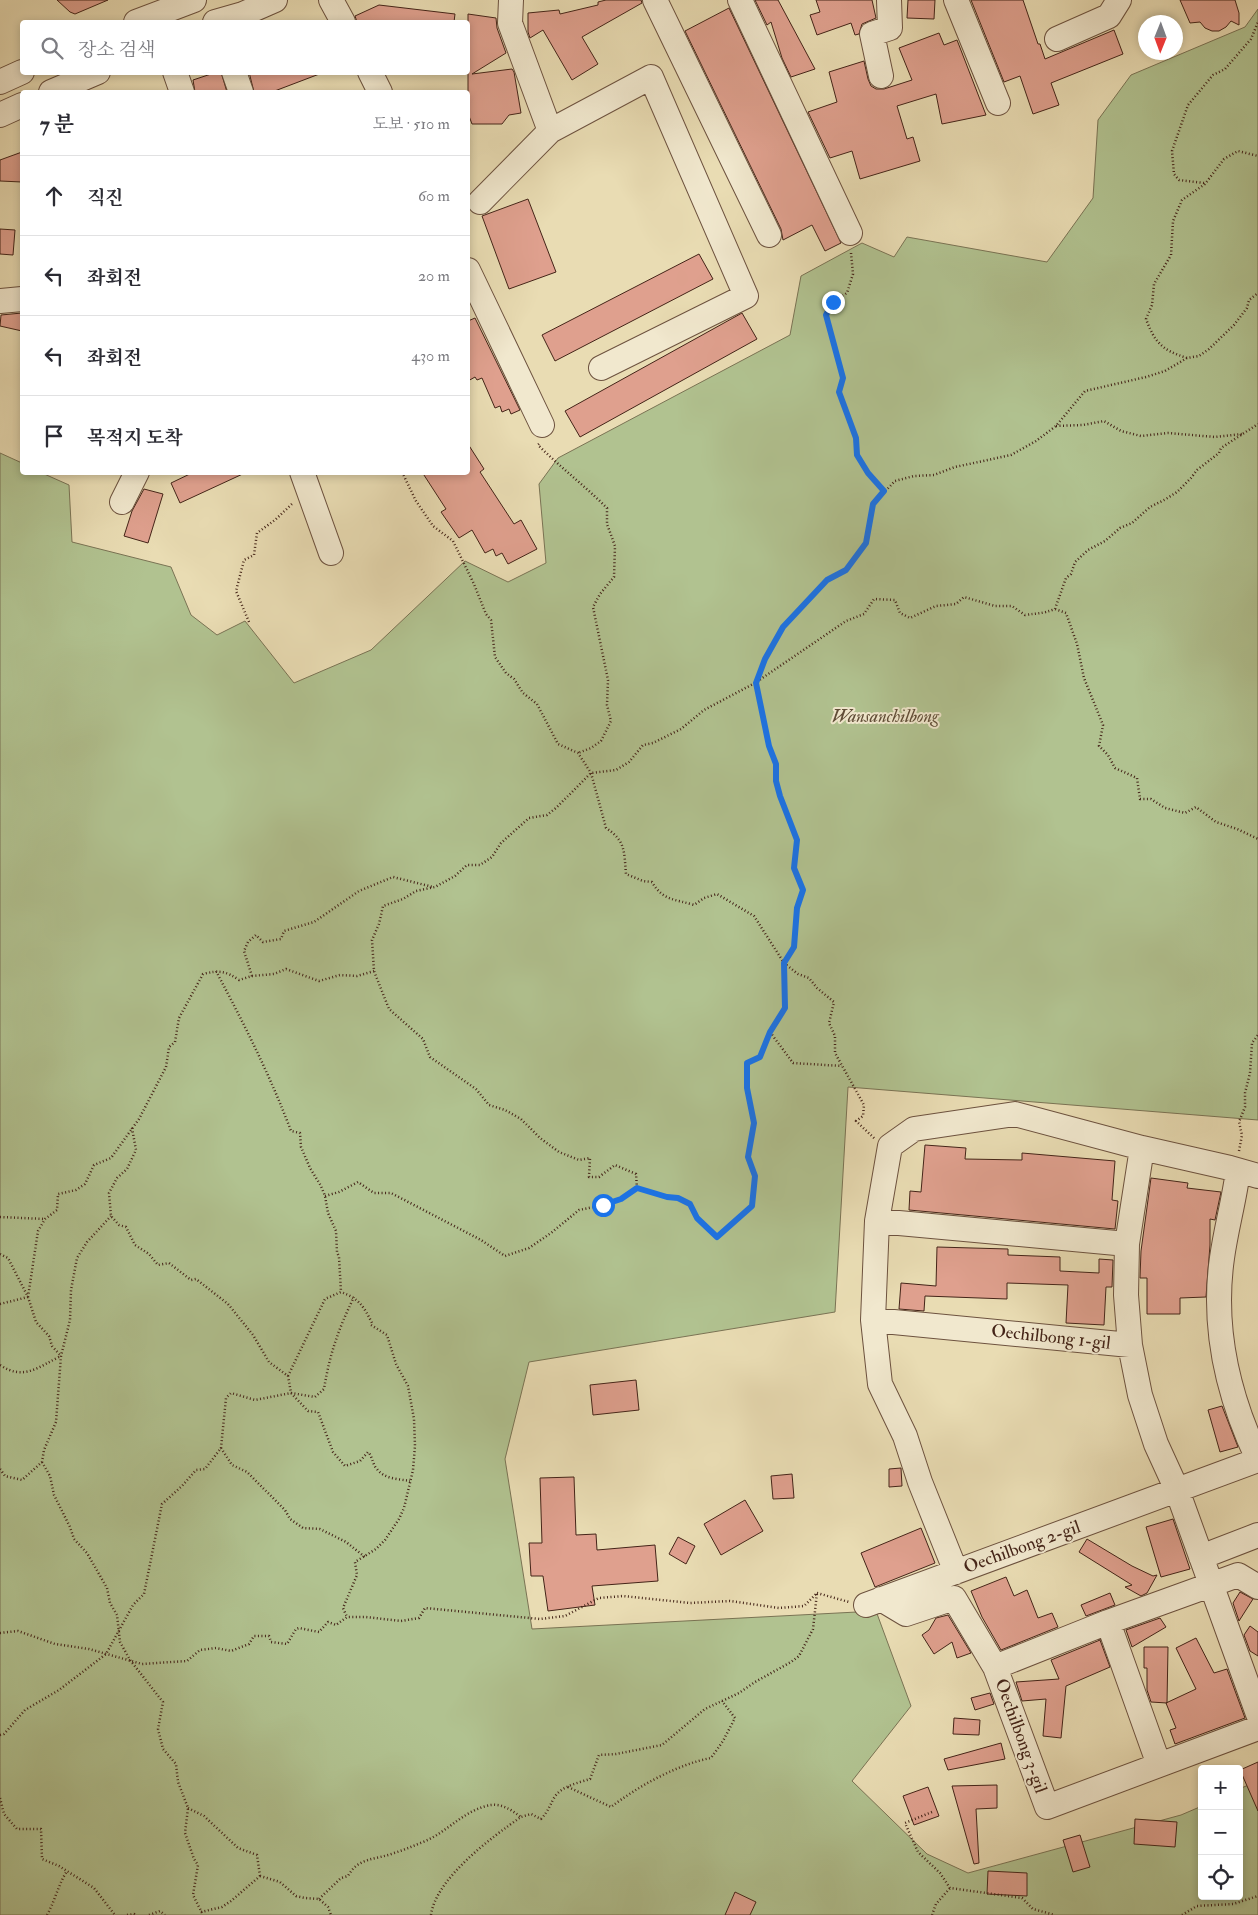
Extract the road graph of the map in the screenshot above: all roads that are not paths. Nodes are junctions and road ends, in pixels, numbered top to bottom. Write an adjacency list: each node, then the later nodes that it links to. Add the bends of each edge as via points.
1 (194, 0): 10 (street)
2 (275, 0): 11 (street)
3 (331, 0): 12 (street)
4 (511, 0): 28 (street, via 510,23)
5 (654, 0): 31 (street)
6 (740, 0): 30 (street)
7 (889, 0): 19 (street, via 890,28 872,34)
8 (956, 0): 25 (street)
9 (1119, 0): 13 (street, via 1109,16)
10 (141, 20)
11 (222, 20)
12 (342, 20)
13 (1057, 38)
14 (20, 73): 20 (street)
15 (91, 75): 21 (street)
16 (176, 75): 22 (street)
17 (235, 75): 23 (street)
18 (372, 75): 24 (street)
19 (881, 76)
20 (0, 82)
21 (56, 90)
22 (181, 90)
23 (241, 90)
24 (379, 90)
25 (998, 103)
26 (20, 106): 27 (street)
27 (0, 114)
28 (550, 131): 29 (street); 35 (street, via 651,76 746,296)
29 (480, 202)
30 (850, 233)
31 (769, 235)
32 (470, 274): 36 (street)
33 (20, 299): 34 (street)
34 (0, 301)
35 (601, 368)
36 (542, 425)
37 (136, 475): 39 (street)
38 (304, 477): 40 (street)
39 (122, 502)
40 (331, 553)
41 (1142, 1148): 42 (street); 43 (street, via 1014,1114 914,1129 890,1146); 44 (street, Oechilbong 1-gil)
42 (1242, 1172): 47 (street, Oechilbong 2-gil, via 1221,1260 1219,1299 1227,1377)
43 (876, 1221): 44 (street); 45 (street)
44 (1127, 1244): 46 (street, Oechilbong 1-gil, via 1126,1295)
45 (873, 1320): 46 (street, Oechilbong 1-gil); 51 (street, via 880,1384 905,1436)
46 (1130, 1345): 48 (street, via 1140,1395 1153,1436)
47 (1258, 1460): 48 (street, Oechilbong 2-gil)
48 (1177, 1490): 50 (street); 51 (street, Oechilbong 2-gil)
49 (1258, 1535): 50 (street)
50 (1201, 1557): 52 (street)
51 (956, 1572): 55 (street, Oechilbong 2-gil, via 874,1602 906,1614 954,1598)
52 (1211, 1584): 53 (street, Oechilbong 3-gil, via 1238,1575); 54 (street, Oechilbong 3-gil); 56 (street)
53 (1258, 1587)
54 (1108, 1622): 55 (street, Oechilbong 3-gil); 58 (street)
55 (995, 1667): 58 (street, Oechilbong 3-gil, via 1047,1807)
56 (1258, 1714)
57 (1258, 1728): 58 (street)
58 (1159, 1765)

